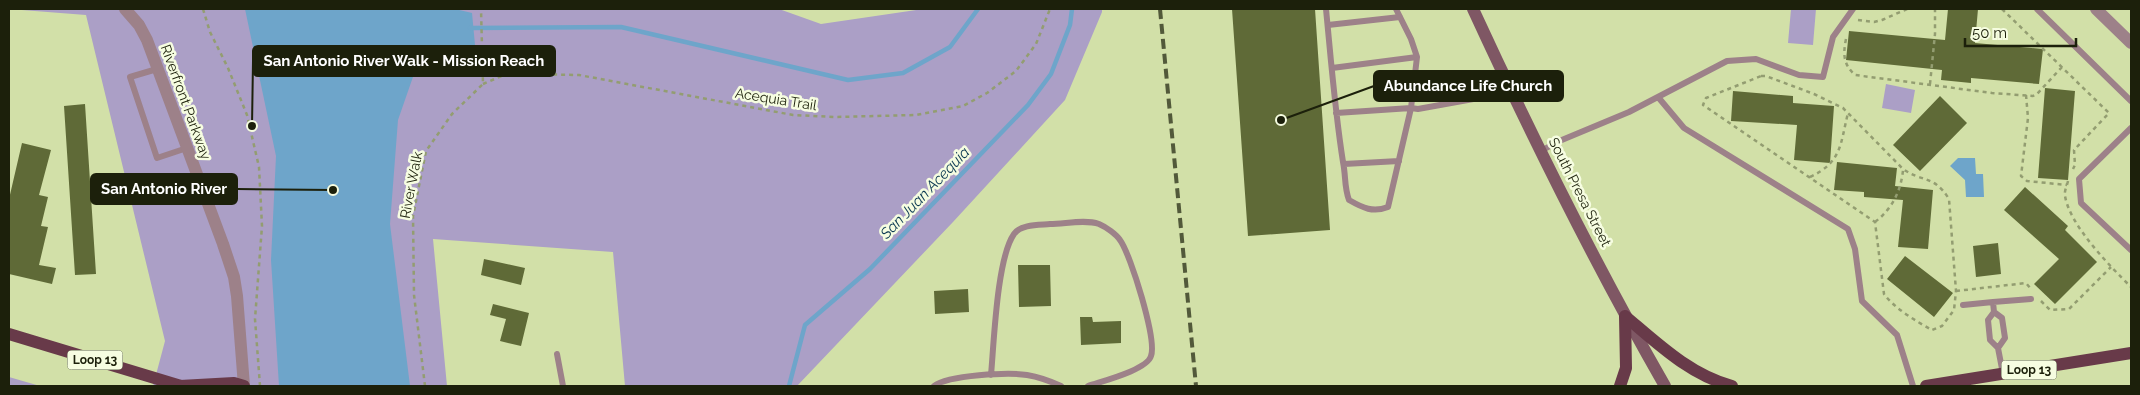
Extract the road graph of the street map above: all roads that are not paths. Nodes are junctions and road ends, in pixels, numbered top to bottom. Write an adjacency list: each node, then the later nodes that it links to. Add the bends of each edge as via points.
1 (125, 9): 13 (street, Riverfront Parkway, via 139,25)
2 (1326, 9): 9 (lane)
3 (1396, 9): 8 (lane)
4 (1473, 9): 14 (main road, South Presa Street)
5 (1853, 9): 15 (lane, via 1833,37 1823,76 1799,75 1756,59 1727,61)
6 (2037, 9): 16 (lane)
7 (2096, 9): 10 (street)
8 (1400, 17): 9 (lane); 11 (lane)
9 (1328, 25): 12 (lane)
10 (2131, 43)
11 (1417, 57): 12 (lane); 17 (lane)
12 (1332, 68): 18 (lane)
13 (157, 69): 20 (street, Riverfront Parkway); 20 (lane, via 130,77 157,158)
14 (1512, 92): 17 (lane); 21 (main road, South Presa Street)
15 (1658, 97): 21 (lane); 47 (lane, via 1684,128 1848,229 1855,249 1862,301 1897,334)
16 (2131, 101)
17 (1412, 108): 18 (lane); 22 (lane)
18 (1336, 113): 23 (lane)
19 (2131, 128): 24 (lane, via 2079,179 2081,203)
20 (187, 148): 38 (street, Riverfront Parkway, via 234,277)
21 (1541, 151): 29 (main road, South Presa Street)
22 (1399, 161): 23 (lane); 23 (lane, via 1388,207 1373,211 1349,200 1344,188)
23 (1344, 164)
24 (2131, 250)
25 (2034, 298): 26 (lane)
26 (1993, 302): 27 (lane); 28 (lane)
27 (1963, 306)
28 (1994, 312): 31 (lane, via 1988,320 1990,340); 31 (lane, via 2002,318 2005,338)
29 (1625, 316): 44 (main road, via 1626,368); 45 (main road, South Presa Street); 46 (main road, via 1677,359 1700,374)
30 (9, 334): 37 (main road, Loop 13)
31 (1998, 348): 34 (lane)
32 (2131, 353): 34 (main road, Loop 13)
33 (556, 354): 40 (lane)
34 (2002, 374): 36 (main road, Loop 13)
35 (991, 375): 41 (lane, via 949,380); 42 (lane, via 1026,375); 43 (lane, via 1003,262 1016,231 1031,226 1084,222 1099,224 1121,240 1144,299 1152,345 1151,357 1143,367)
36 (1981, 382): 48 (main road, Loop 13)
37 (158, 383): 39 (main road, Loop 13)
38 (241, 385): 39 (main road, Loop 13)
39 (181, 386)
40 (563, 386)
41 (934, 386)
42 (1061, 386)
43 (1088, 386)
44 (1620, 386)
45 (1665, 386)
46 (1732, 386)
47 (1913, 386)
48 (1926, 386)

